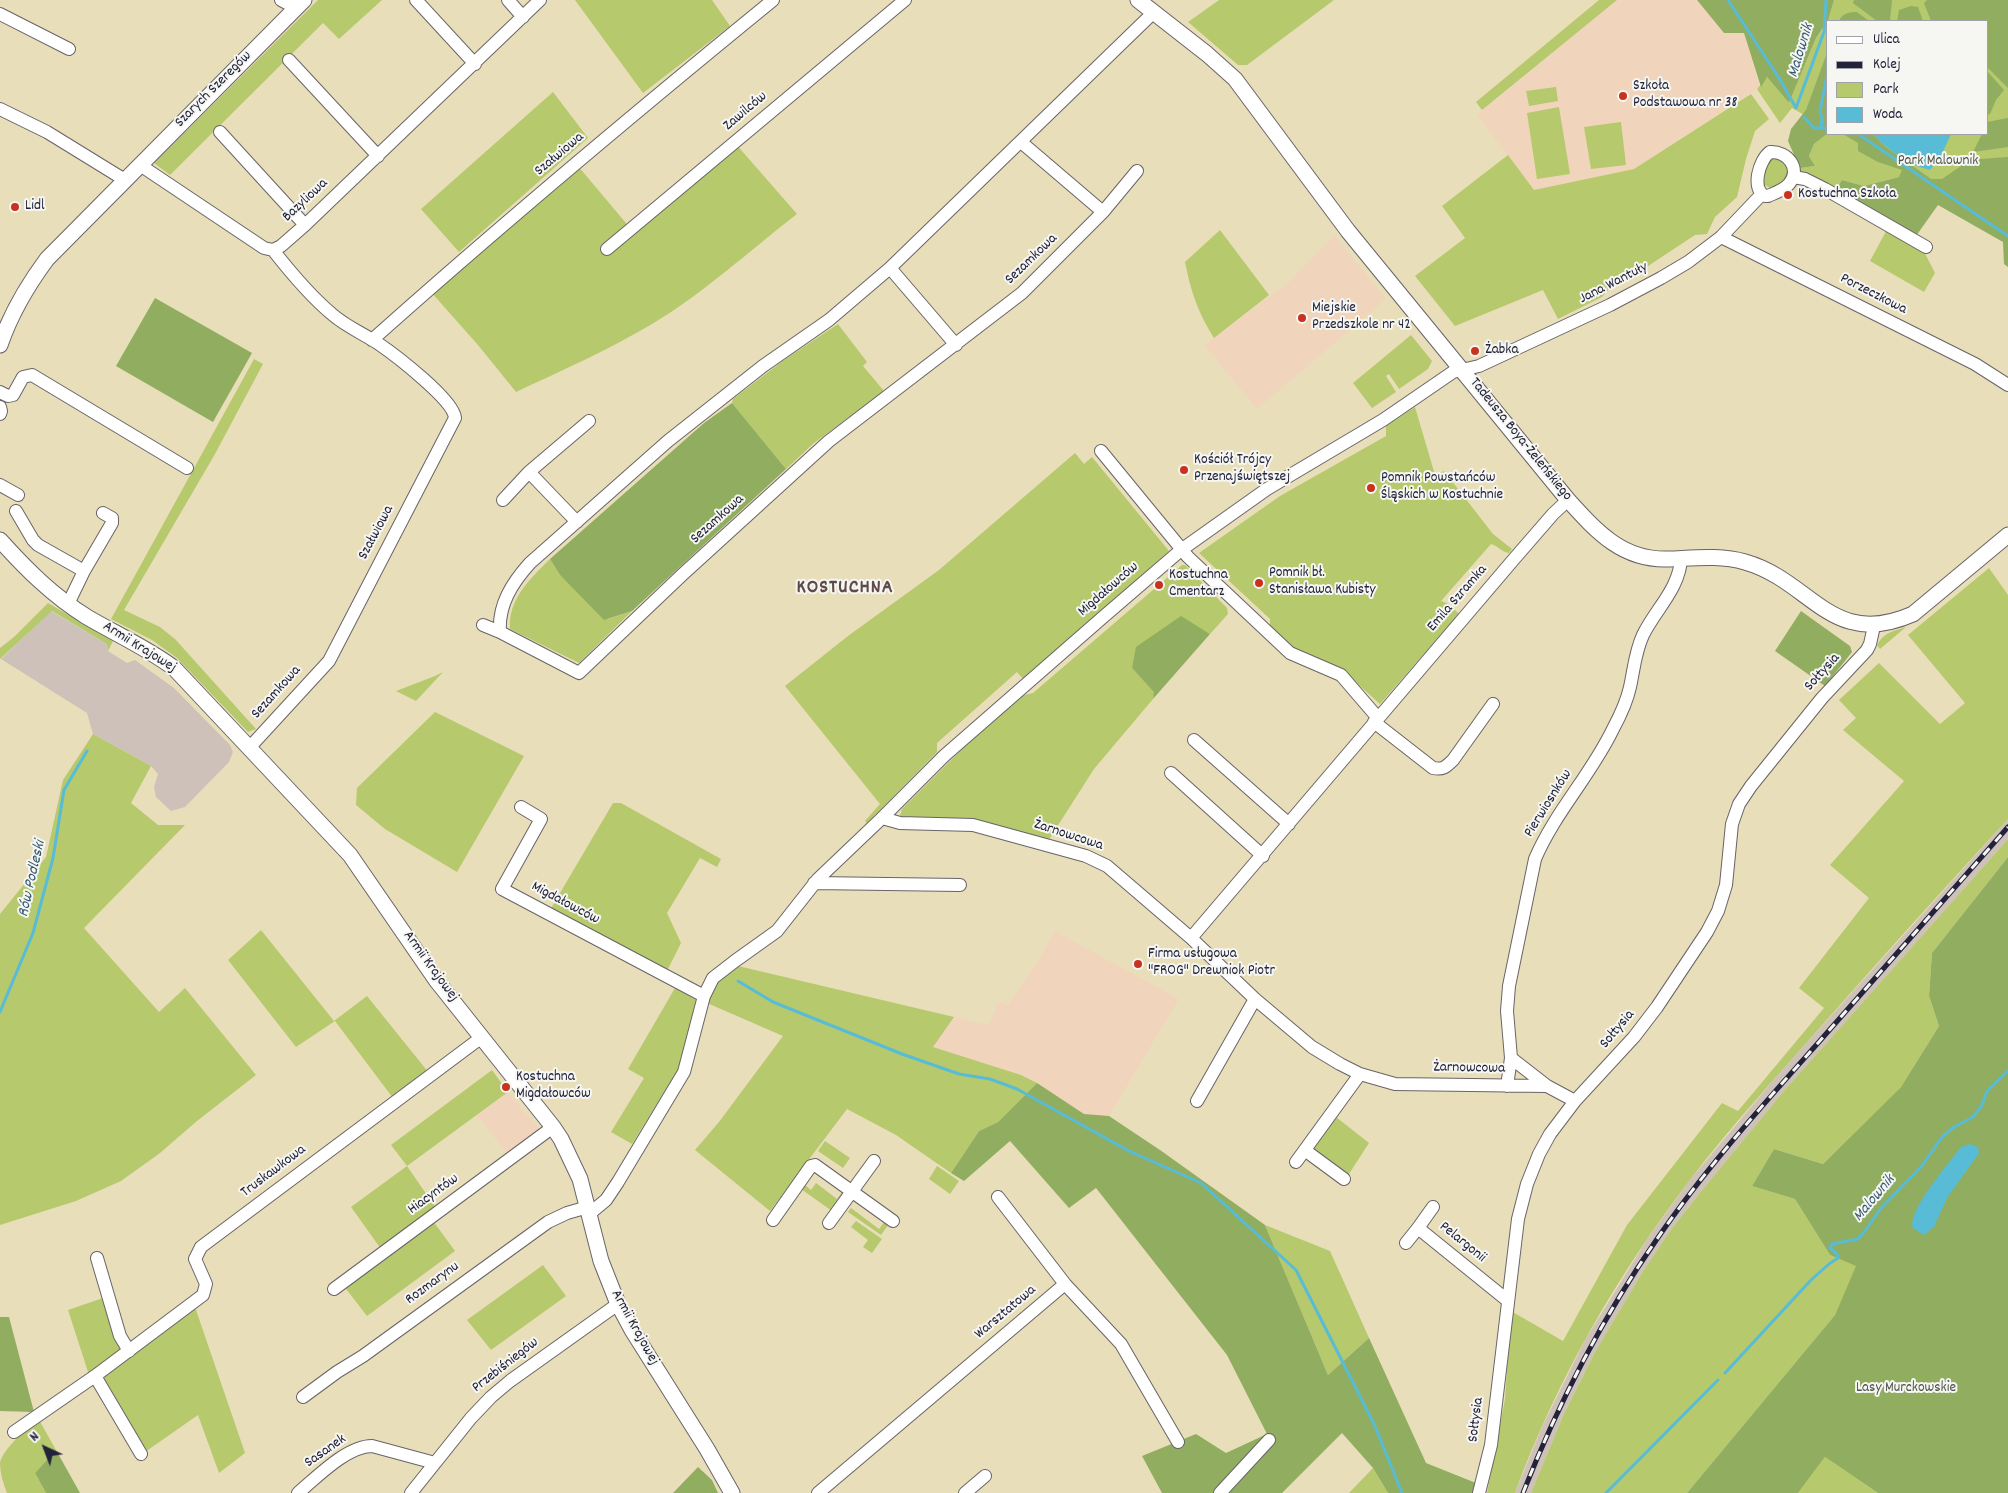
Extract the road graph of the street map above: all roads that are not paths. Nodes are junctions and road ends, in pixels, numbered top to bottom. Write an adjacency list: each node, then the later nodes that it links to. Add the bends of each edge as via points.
1 (281, 0): 8 (street)
2 (416, 0): 14 (street)
3 (508, 0): 11 (street)
4 (540, 0): 11 (street, Bazyliowa)
5 (773, 0): 32 (street, Szałwiowa, via 566,171)
6 (905, 0): 28 (street, Zawilców)
7 (1138, 0): 9 (street, Tadeusza Boya-Żeleńskiego)
8 (300, 4): 19 (street, Szarych Szeregów)
9 (1154, 12): 17 (street); 35 (street, Tadeusza Boya-Żeleńskiego, via 1235,79 1348,231)
10 (0, 14): 12 (street)
11 (523, 17): 14 (street, Bazyliowa)
12 (70, 49)
13 (289, 60): 18 (street)
14 (475, 64): 18 (street, Bazyliowa)
15 (0, 109): 22 (street, via 46,132)
16 (220, 132): 25 (street)
17 (1021, 142): 24 (street); 30 (street)
18 (378, 156): 25 (street, Bazyliowa)
19 (140, 165): 22 (street, Szarych Szeregów); 29 (street, via 264,248)
20 (1137, 171): 24 (street, Sezamkowa)
21 (1793, 177): 23 (street, Jana Wantuły, via 1788,186 1768,196); 23 (street, via 1791,161 1780,153 1770,152 1764,157 1757,184); 27 (street, via 1825,189)
22 (125, 180): 31 (street, Szarych Szeregów, via 47,259)
23 (1762, 195): 26 (street, Jana Wantuły)
24 (1103, 212): 34 (street, Sezamkowa, via 1022,293)
25 (304, 225): 29 (street, Bazyliowa)
26 (1721, 236): 35 (street, Jana Wantuły, via 1688,262 1610,305 1479,366); 36 (street, Porzeczkowa, via 1975,364)
27 (1926, 247)
28 (607, 249)
29 (273, 250): 32 (street, Szałwiowa, via 316,300 345,324)
30 (890, 268): 34 (street); 50 (street, via 829,320 763,366 668,441)
31 (3, 329): 33 (street, Szarych Szeregów)
32 (372, 340): 60 (street, Szałwiowa, via 426,382 452,408 455,418)
33 (0, 345)
34 (956, 345): 59 (street, Sezamkowa, via 829,441 579,673)
35 (1462, 370): 47 (street, Tadeusza Boya-Żeleńskiego); 53 (street, Migdałowców, via 1440,379 1383,420 1267,490)
36 (2008, 385)
37 (0, 392): 42 (street, via 13,395 23,377 32,375)
38 (0, 407): 39 (street)
39 (0, 414)
40 (589, 421): 43 (street)
41 (1102, 451): 53 (street)
42 (187, 468)
43 (529, 472): 46 (street); 50 (street)
44 (0, 486): 45 (street)
45 (18, 495)
46 (503, 500)
47 (1568, 500): 54 (street, Tadeusza Boya-Żeleńskiego, via 1601,536 1621,548 1657,559); 62 (street, Emila Szramka)
48 (16, 511): 55 (street, via 38,545)
49 (103, 513): 55 (street, via 112,518 112,523)
50 (577, 522): 59 (street, via 515,579 499,618)
51 (2008, 535): 58 (street, Tadeusza Boya-Żeleńskiego, via 1913,614)
52 (0, 540): 56 (street, Armii Krajowej, via 34,577)
53 (1180, 550): 62 (street, via 1290,653 1341,675); 67 (street, Migdałowców, via 944,756)
54 (1681, 558): 58 (street, Tadeusza Boya-Żeleńskiego, via 1719,558 1755,565 1838,617); 76 (street, Pierwiosnków, via 1676,583 1640,640 1630,688 1613,729 1597,759 1543,839 1535,859 1509,986 1507,1011)
55 (84, 570): 56 (street)
56 (68, 604): 64 (street, Armii Krajowej, via 174,668)
57 (483, 625): 59 (street, Sezamkowa)
58 (1874, 626): 81 (street, Sołtysia, via 1867,650 1822,698 1739,804 1732,824 1726,886 1718,912 1707,932 1658,1007)
59 (500, 632)
60 (329, 661): 64 (street, Sezamkowa)
61 (1493, 704): 62 (street, via 1453,760 1440,769 1434,768)
62 (1376, 720): 68 (street, Emila Szramka)
63 (1194, 740): 68 (street)
64 (250, 748): 75 (street, Armii Krajowej, via 350,855 436,980)
65 (1171, 773): 69 (street)
66 (521, 807): 73 (street, Migdałowców, via 541,819 502,889)
67 (882, 818): 70 (street, Migdałowców); 72 (street, Żarnowcowa, via 900,823 973,825 1086,856 1107,866)
68 (1289, 824): 69 (street, Emila Szramka)
69 (1262, 856): 72 (street, Emila Szramka)
70 (814, 883): 71 (street); 73 (street, Migdałowców, via 783,926 713,978)
71 (960, 885)
72 (1191, 938): 74 (street, Żarnowcowa)
73 (704, 996): 90 (street, Migdałowców, via 684,1072 606,1200)
74 (1255, 999): 77 (street, Żarnowcowa, via 1312,1047); 80 (street)
75 (482, 1037): 82 (street, Armii Krajowej); 101 (street, Truskawkowa, via 201,1247 195,1259 206,1284 203,1295)
76 (1511, 1058): 78 (street, Pierwiosnków); 79 (street)
77 (1360, 1074): 78 (street, Żarnowcowa, via 1394,1084); 83 (street)
78 (1508, 1086): 79 (street, Żarnowcowa)
79 (1547, 1086): 81 (street, Żarnowcowa)
80 (1197, 1101)
81 (1575, 1101): 99 (street, Sołtysia, via 1550,1134 1527,1184 1518,1219)
82 (553, 1127): 90 (street, Armii Krajowej, via 574,1165); 98 (street, Hiacyntów)
83 (1306, 1151): 85 (street); 86 (street)
84 (874, 1161): 87 (street)
85 (1296, 1162)
86 (1344, 1179)
87 (852, 1192): 91 (street, via 815,1165 811,1166); 92 (street); 93 (street)
88 (998, 1197): 97 (street)
89 (1433, 1207): 94 (street, Pelargonii)
90 (588, 1210): 100 (street, Armii Krajowej, via 601,1261); 103 (street, Rozmarynu, via 567,1213 548,1222)
91 (773, 1220)
92 (893, 1221)
93 (828, 1223)
94 (1418, 1228): 95 (street); 99 (street, Pelargonii)
95 (1406, 1243)
96 (96, 1258): 101 (street, via 120,1336)
97 (1065, 1284): 106 (street, via 1120,1344); 113 (street, Warsztatowa)
98 (334, 1289)
99 (1507, 1300): 116 (street, Sołtysia, via 1491,1445)
100 (618, 1304): 108 (street, Przebiśniegów, via 491,1397); 112 (street, Armii Krajowej)
101 (129, 1351): 102 (street, Truskawkowa)
102 (95, 1376): 104 (street, Truskawkowa); 107 (street)
103 (303, 1397)
104 (14, 1432)
105 (1269, 1440): 115 (street)
106 (1178, 1442)
107 (141, 1454)
108 (435, 1463): 110 (street, Sasanek, via 362,1446 348,1453); 111 (street, Przebiśniegów)
109 (985, 1476): 114 (street)
110 (298, 1493)
111 (411, 1493)
112 (732, 1493)
113 (818, 1493)
114 (965, 1493)
115 (1220, 1493)
116 (1479, 1493)

